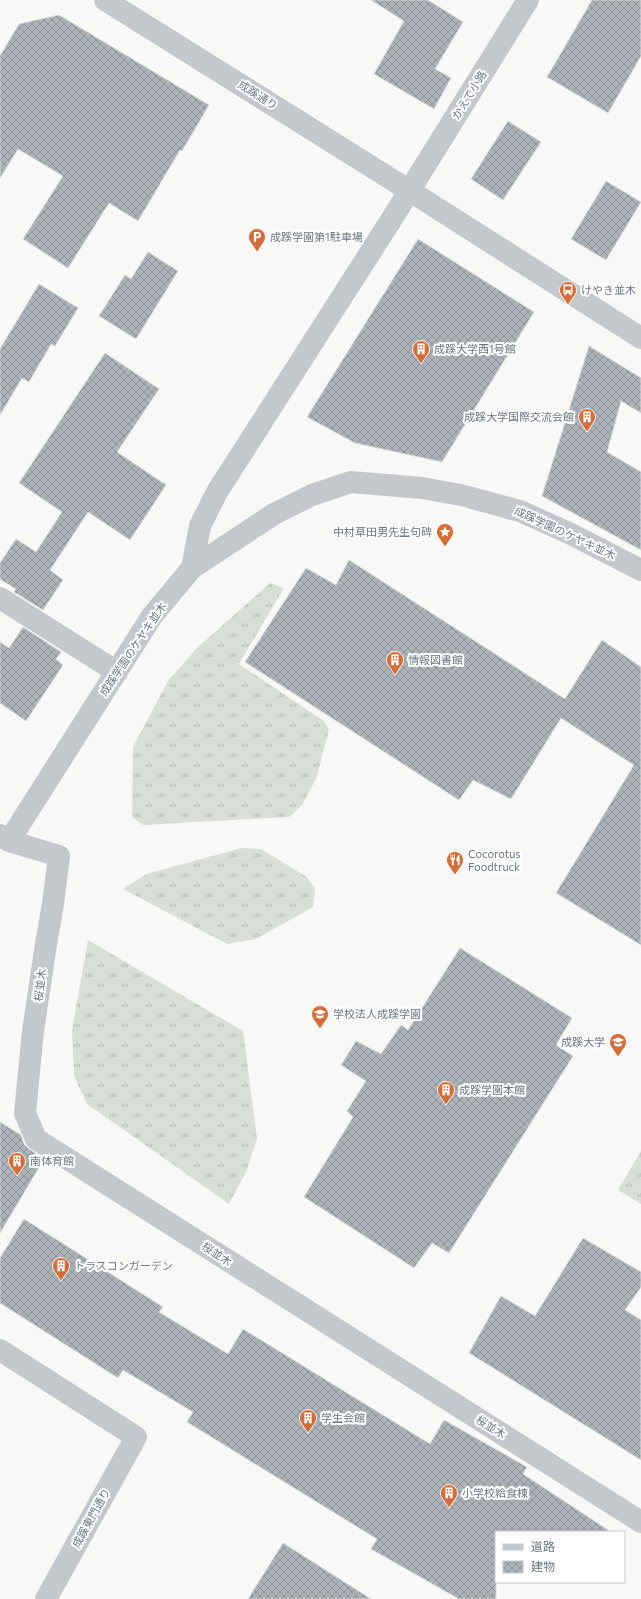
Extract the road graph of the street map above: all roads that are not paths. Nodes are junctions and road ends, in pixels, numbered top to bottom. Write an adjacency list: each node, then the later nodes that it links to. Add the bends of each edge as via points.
1 (105, 0): 3 (street, 成蹊通り)
2 (528, 0): 3 (street, かえで小路)
3 (410, 190): 4 (street, 成蹊通り); 5 (street, かえで小路, via 217,492 200,526)
4 (641, 338)
5 (192, 568): 6 (street, 成蹊学園のケヤキ並木, via 274,514 312,495 351,482 422,488 499,504 565,531); 8 (street, 成蹊学園のケヤキ並木, via 152,616)
6 (641, 570)
7 (0, 598): 8 (street)
8 (117, 672): 9 (street, 成蹊学園のケヤキ並木)
9 (4, 838): 11 (street, 桜並木, via 59,856 33,1031 25,1113 36,1139)
10 (0, 1350): 12 (street, 成蹊東門通り, via 136,1437)
11 (641, 1522)
12 (46, 1599)

